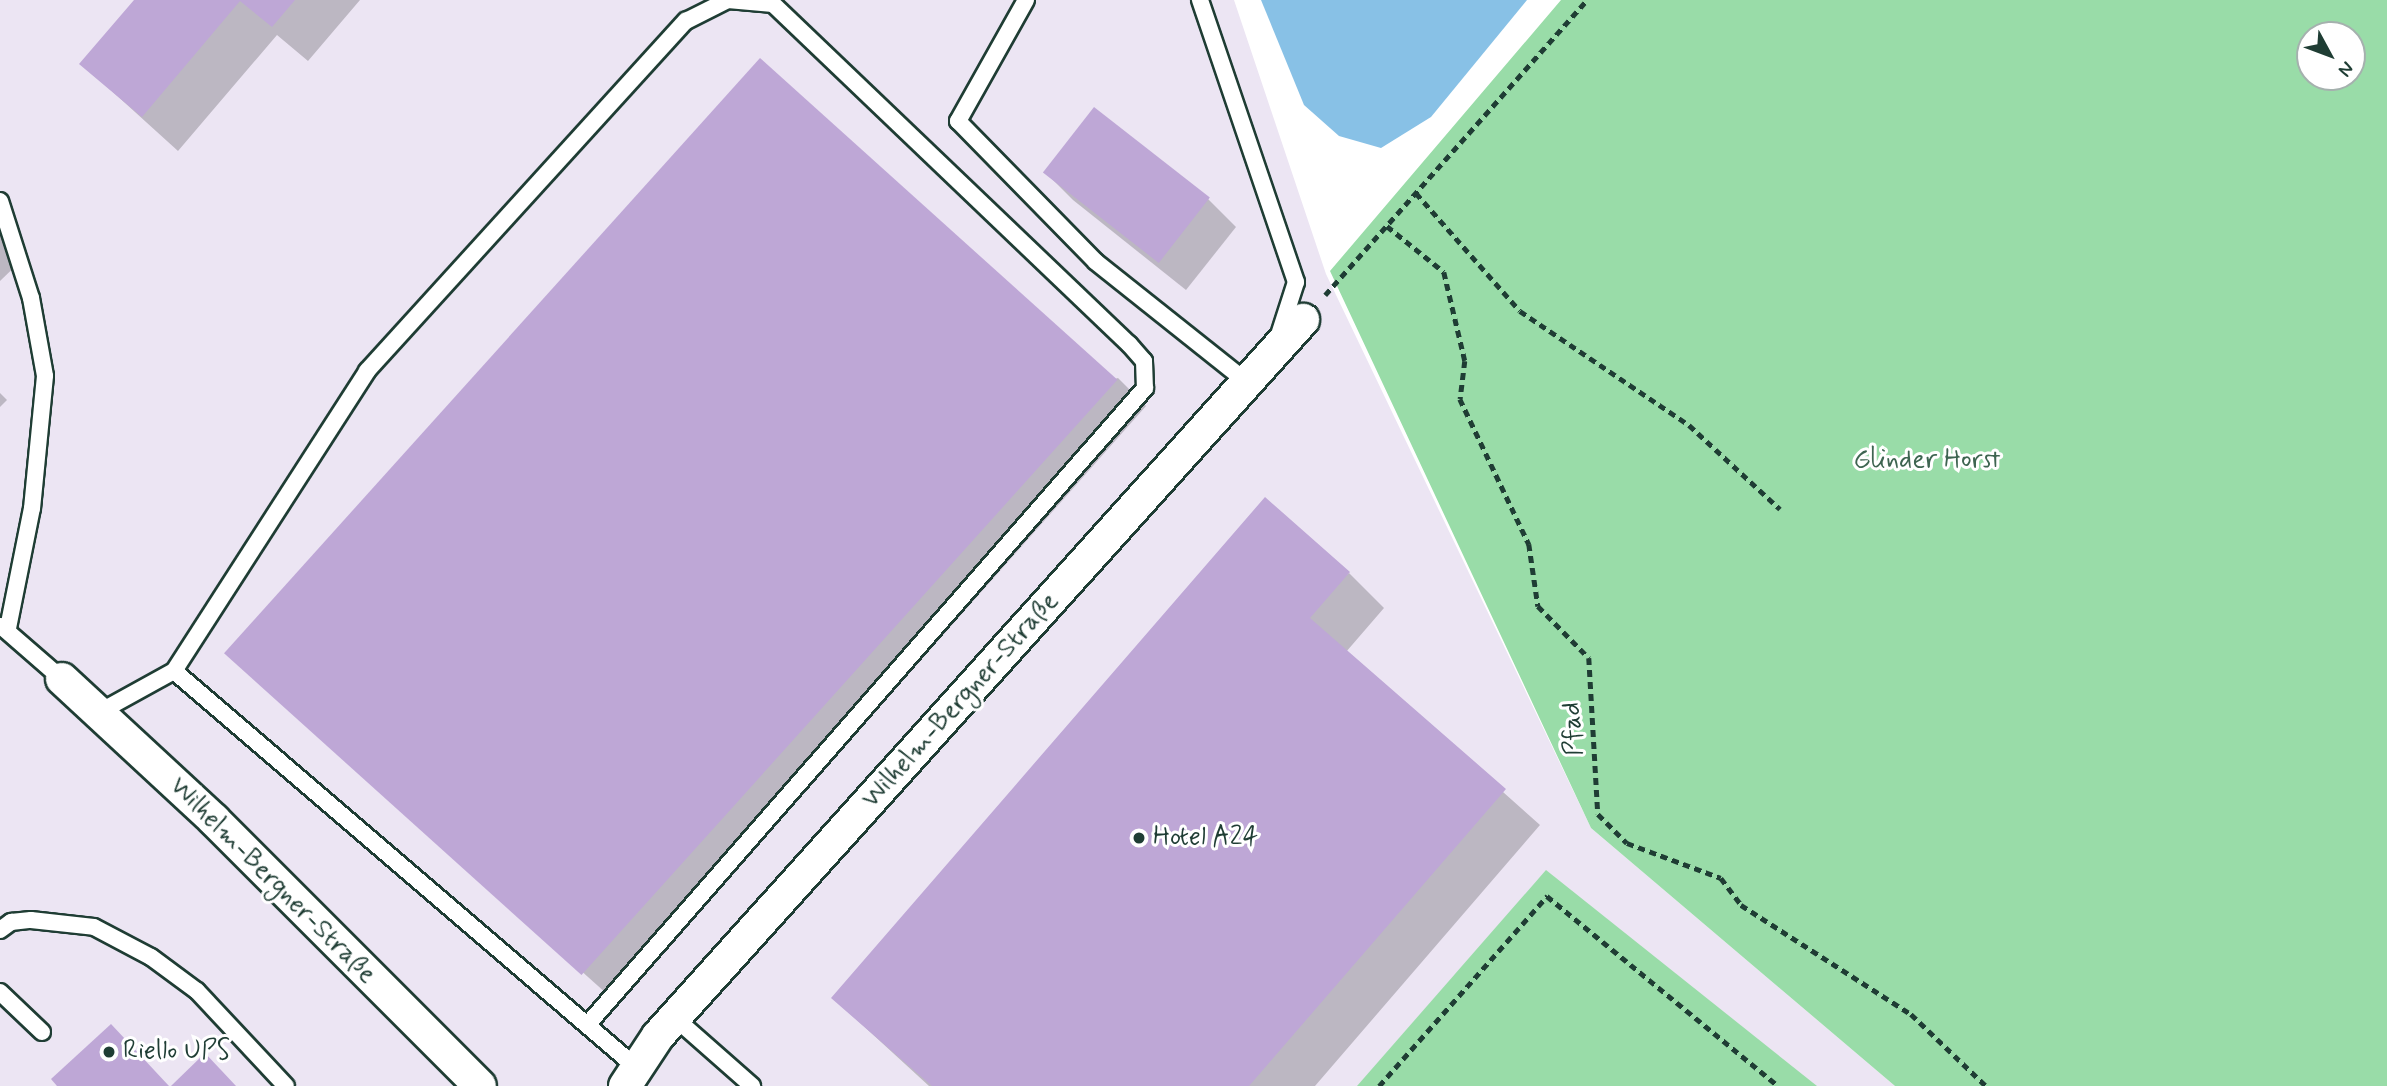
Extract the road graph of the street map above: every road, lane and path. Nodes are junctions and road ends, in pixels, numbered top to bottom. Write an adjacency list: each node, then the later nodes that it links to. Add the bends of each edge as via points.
1 (1026, 0): 9 (lane, via 958,121 1096,262)
2 (1200, 0): 8 (lane, via 1296,282)
3 (1587, 0): 4 (path)
4 (1416, 193): 6 (path); 10 (path, via 1520,311 1689,425)
5 (0, 201): 11 (lane, via 31,298 46,376 33,508)
6 (1387, 226): 7 (path); 26 (path, Pfad, via 1444,272 1465,361 1460,399 1529,544 1538,606 1589,658 1598,814 1627,844 1721,878 1741,905 1912,1014)
7 (1303, 320): 8 (street, Wilhelm-Bergner-Straße)
8 (1273, 354): 9 (street, Wilhelm-Bergner-Straße)
9 (1247, 382): 17 (street, Wilhelm-Bergner-Straße)
10 (1780, 509)
11 (4, 627): 13 (lane)
12 (174, 671): 14 (lane); 18 (lane); 18 (lane, via 367,371 686,21 728,0 773,4 1129,344 1144,361 1145,388)
13 (62, 679): 14 (street, Wilhelm-Bergner-Straße)
14 (98, 712): 22 (street, Wilhelm-Bergner-Straße, via 214,820)
15 (0, 930): 21 (lane, via 11,922 31,920 94,927 151,957 197,991)
16 (0, 992): 19 (lane)
17 (675, 1017): 20 (street, Wilhelm-Bergner-Straße); 23 (lane)
18 (588, 1024): 20 (lane)
19 (43, 1032)
20 (631, 1077)
21 (286, 1086)
22 (480, 1086)
23 (752, 1086)
24 (1379, 1086): 25 (path, via 1548,896)
25 (1778, 1086)
26 (1986, 1086)

